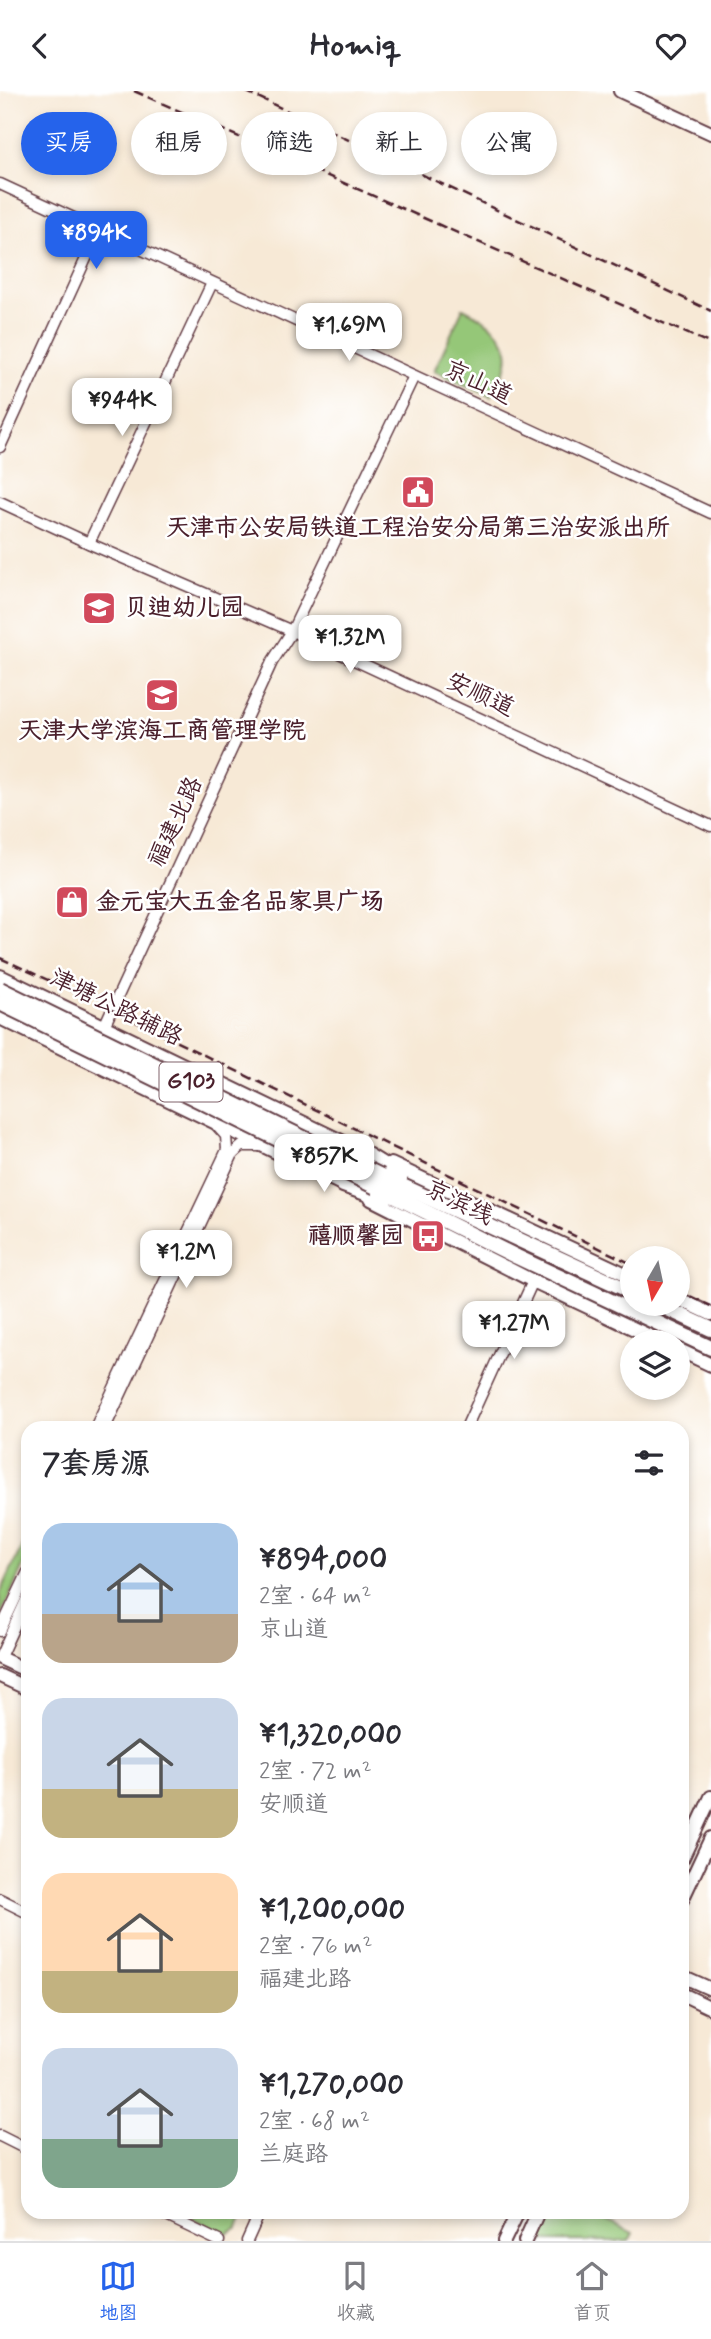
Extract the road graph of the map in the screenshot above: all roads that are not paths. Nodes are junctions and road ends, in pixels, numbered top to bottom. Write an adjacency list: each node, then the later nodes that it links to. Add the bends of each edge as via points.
1 (620, 91): 4 (main road)
2 (640, 91): 3 (main road)
3 (711, 125)
4 (711, 133)
5 (0, 184): 6 (street, 京山道)
6 (99, 230): 7 (street, 京山道); 9 (street)
7 (212, 283): 8 (street, 京山道); 12 (street)
8 (414, 376): 11 (street, 京山道); 13 (street, 福建北路)
9 (0, 447)
10 (0, 502): 12 (street, 安顺道)
11 (711, 513)
12 (89, 543): 13 (street, 安顺道)
13 (292, 631): 14 (street, 安顺道); 19 (street, 福建北路, via 272,662)
14 (711, 826)
15 (0, 976): 19 (main road, 津塘公路辅路 / G103)
16 (0, 989): 24 (highway, 京滨线 / G103, bridge)
17 (0, 1003): 24 (highway, 京滨线 / G103, bridge)
18 (0, 1018): 20 (main road)
19 (104, 1026): 20 (street, 福建北路); 23 (main road, 津塘公路辅路 / G103)
20 (88, 1061): 21 (main road)
21 (212, 1120): 22 (main road); 39 (street, via 226,1136 227,1150)
22 (266, 1147): 25 (main road); 40 (street, via 248,1145 233,1154)
23 (354, 1147): 26 (highway, G103); 28 (main road, 津塘公路辅路 / G103)
24 (379, 1181): 26 (highway, 京滨线 / G103); 27 (highway, 京滨线 / G103)
25 (343, 1185): 27 (highway); 29 (main road)
26 (450, 1206): 30 (highway, 京滨线 / G103)
27 (443, 1221): 36 (highway, 京滨线 / G103)
28 (620, 1271)
29 (533, 1281): 35 (main road); 41 (street)
30 (620, 1286)
31 (690, 1305): 32 (main road)
32 (711, 1314)
33 (683, 1316): 34 (highway)
34 (711, 1329)
35 (637, 1330)
36 (711, 1348)
37 (690, 1355): 38 (main road)
38 (711, 1365)
39 (98, 1421)
40 (107, 1421)
41 (469, 1421)
42 (21, 1587): 44 (street)
43 (21, 1612): 45 (street)
44 (0, 1631)
45 (0, 1658): 46 (main road)
46 (21, 1668)
47 (0, 1676): 48 (main road)
48 (21, 1686)
49 (711, 1797): 51 (main road)
50 (711, 1838): 52 (main road)
51 (689, 1844)
52 (689, 1885)
53 (0, 1899): 54 (street)
54 (21, 1910)
55 (689, 1979): 56 (main road)
56 (711, 1989)
57 (689, 1997): 58 (main road)
58 (711, 2008)
59 (0, 2136): 60 (street)
60 (21, 2146)
61 (173, 2219): 65 (street)
62 (257, 2219): 66 (street)
63 (515, 2219): 67 (main road)
64 (535, 2219): 68 (main road)
65 (219, 2241)
66 (247, 2241)
67 (504, 2241)
68 (525, 2241)

